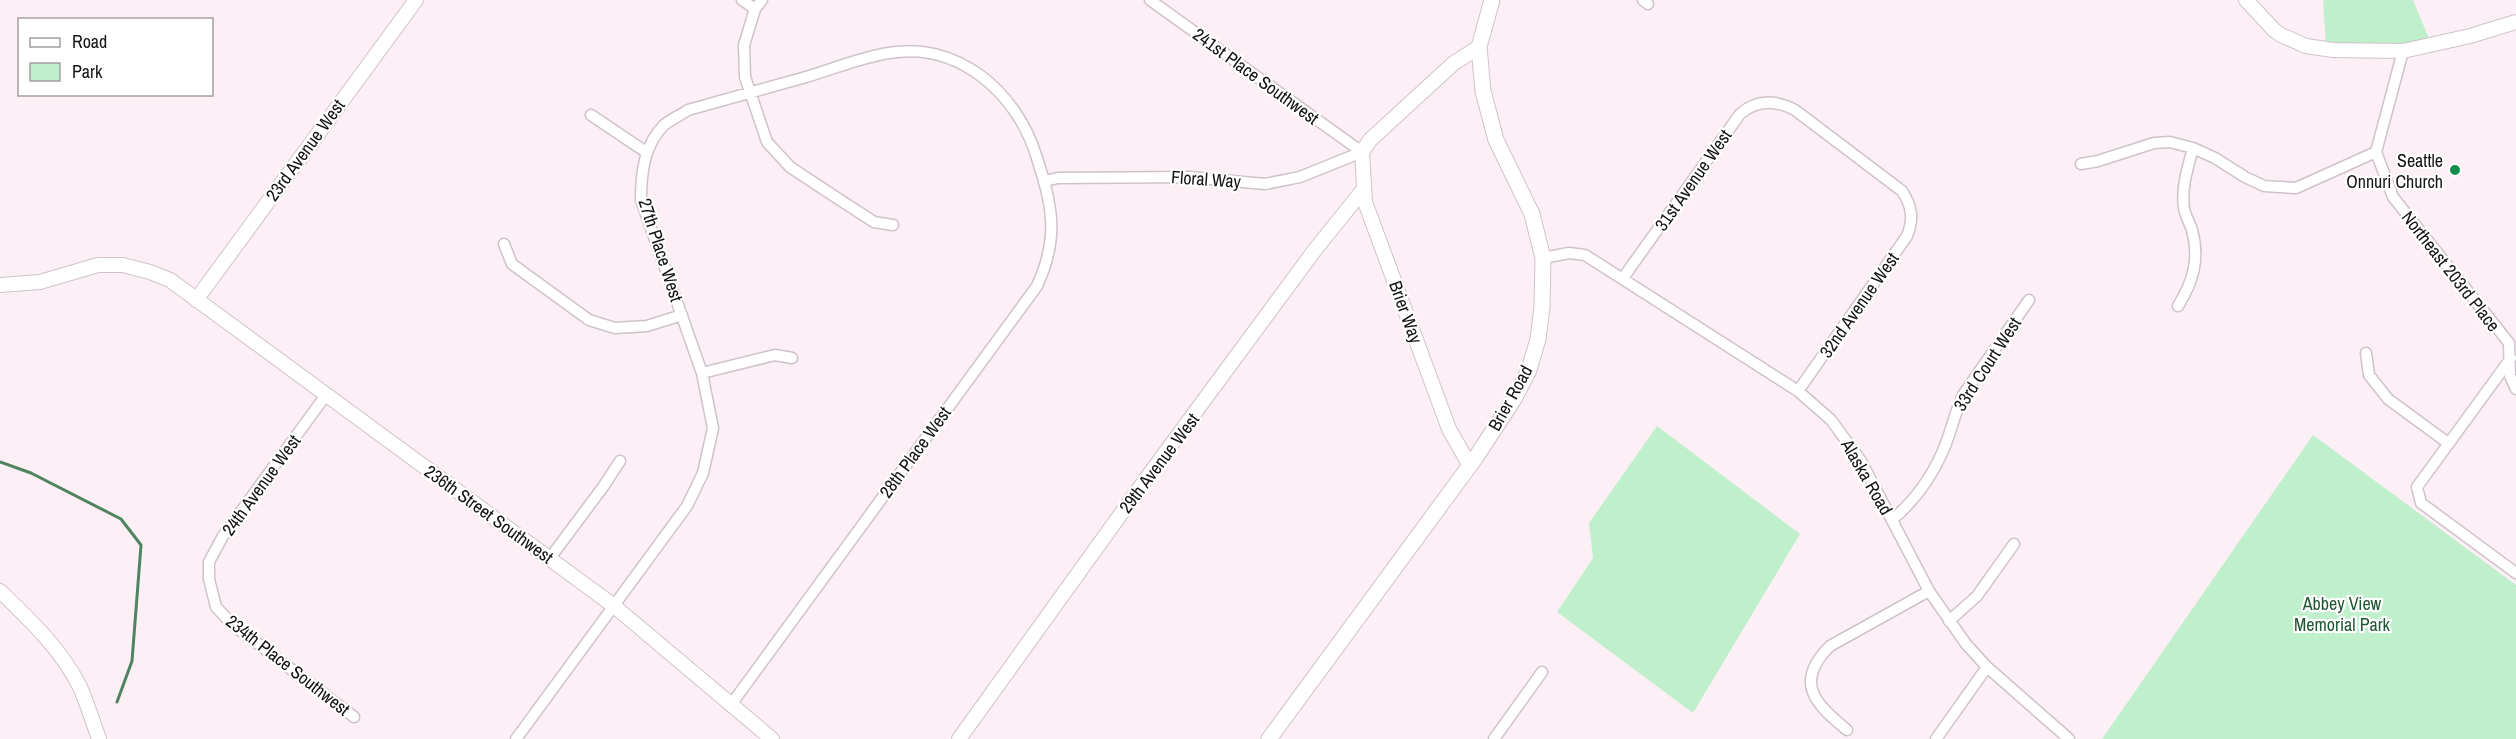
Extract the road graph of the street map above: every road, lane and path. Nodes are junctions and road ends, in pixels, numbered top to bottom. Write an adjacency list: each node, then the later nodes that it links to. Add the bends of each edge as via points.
1 (416, 0): 25 (street, 23rd Avenue West)
2 (742, 0): 6 (street)
3 (1150, 0): 15 (street, 241st Place Southwest)
4 (1492, 0): 8 (main road, Brier Road)
5 (2246, 0): 9 (street, via 2274,30 2306,46)
6 (759, 4): 10 (street, via 744,45)
7 (2516, 22): 9 (street)
8 (1479, 47): 15 (street, via 1454,63 1370,140); 22 (main road, Brier Road, via 1483,90 1496,140 1532,214)
9 (2403, 51): 16 (street)
10 (749, 94): 14 (street, 27th Place West, via 688,110 664,125); 18 (street, 27th Place West, via 890,52 934,53 968,67 1013,106 1034,147); 20 (street, via 767,142 790,167 874,222)
11 (1775, 102): 23 (street, 31st Avenue West, via 1758,103 1740,114); 35 (street, 32nd Avenue West, via 1795,110 1902,191 1912,215 1907,236)
12 (591, 114): 14 (street)
13 (2193, 148): 16 (street, via 2264,186 2282,188 2296,188); 17 (street, via 2170,142 2154,143); 27 (street, via 2184,185 2184,208 2196,249 2189,288)
14 (646, 152): 28 (street, 27th Place West, via 641,200)
15 (1362, 152): 18 (street, Floral Way, via 1300,177 1265,184 1138,176); 19 (street, Brier Way)
16 (2376, 153): 32 (street, Northeast 203rd Place, via 2393,197 2509,343)
17 (2081, 164)
18 (1045, 181): 51 (street, 28th Place West, via 1052,242 1037,286)
19 (1363, 190): 39 (street, Brier Way, via 1449,429); 58 (street, 29th Avenue West, via 1154,468)
20 (893, 225)
21 (504, 244): 28 (street, via 512,264 589,320 615,328 647,326)
22 (1543, 258): 23 (street, Alaska Road, via 1585,255); 39 (main road, Brier Road, via 1538,339 1529,370)
23 (1623, 278): 35 (street, Alaska Road)
24 (0, 285): 25 (street, 236th Street Southwest, via 40,282 98,265 123,265 170,280)
25 (196, 300): 36 (street, 236th Street Southwest)
26 (2029, 300): 40 (street, 33rd Court West, via 1963,395 1930,476)
27 (2178, 306)
28 (682, 315): 33 (street, 27th Place West)
29 (2516, 350): 32 (street)
30 (2366, 353): 37 (street, via 2370,375 2388,399)
31 (792, 358): 33 (street, via 775,355)
32 (2509, 360): 34 (street, Northeast 203rd Place); 37 (street)
33 (702, 373): 47 (street, 27th Place West, via 713,428 703,473 687,506)
34 (2516, 389)
35 (1798, 391): 40 (street, Alaska Road, via 1831,420 1857,456)
36 (326, 395): 42 (street, 236th Street Southwest); 44 (street, 24th Avenue West, via 223,536 209,562)
37 (2448, 443): 43 (street, via 2417,487 2421,503)
38 (620, 461): 42 (street)
39 (1470, 465): 54 (main road, Brier Road)
40 (1892, 520): 46 (street, Alaska Road)
41 (2014, 544): 48 (street, via 1977,596)
42 (549, 558): 47 (street, 236th Street Southwest)
43 (2516, 573)
44 (209, 579): 52 (street, 234th Place Southwest, via 216,607 233,625)
45 (0, 591): 55 (street, via 43,633 67,665 80,687)
46 (1929, 591): 48 (street, Alaska Road); 53 (street, via 1830,646 1819,657 1812,671 1810,690 1823,711)
47 (614, 606): 51 (street, 236th Street Southwest); 56 (street, 27th Place West)
48 (1949, 621): 49 (street, Alaska Road)
49 (1988, 667): 60 (street); 61 (street, Alaska Road)
50 (1542, 672): 59 (street)
51 (730, 706): 57 (street, 236th Street Southwest)
52 (354, 717)
53 (1847, 730)
54 (1272, 738)
55 (99, 739)
56 (516, 739)
57 (772, 739)
58 (959, 739)
59 (1494, 739)
60 (1936, 739)
61 (2069, 739)

